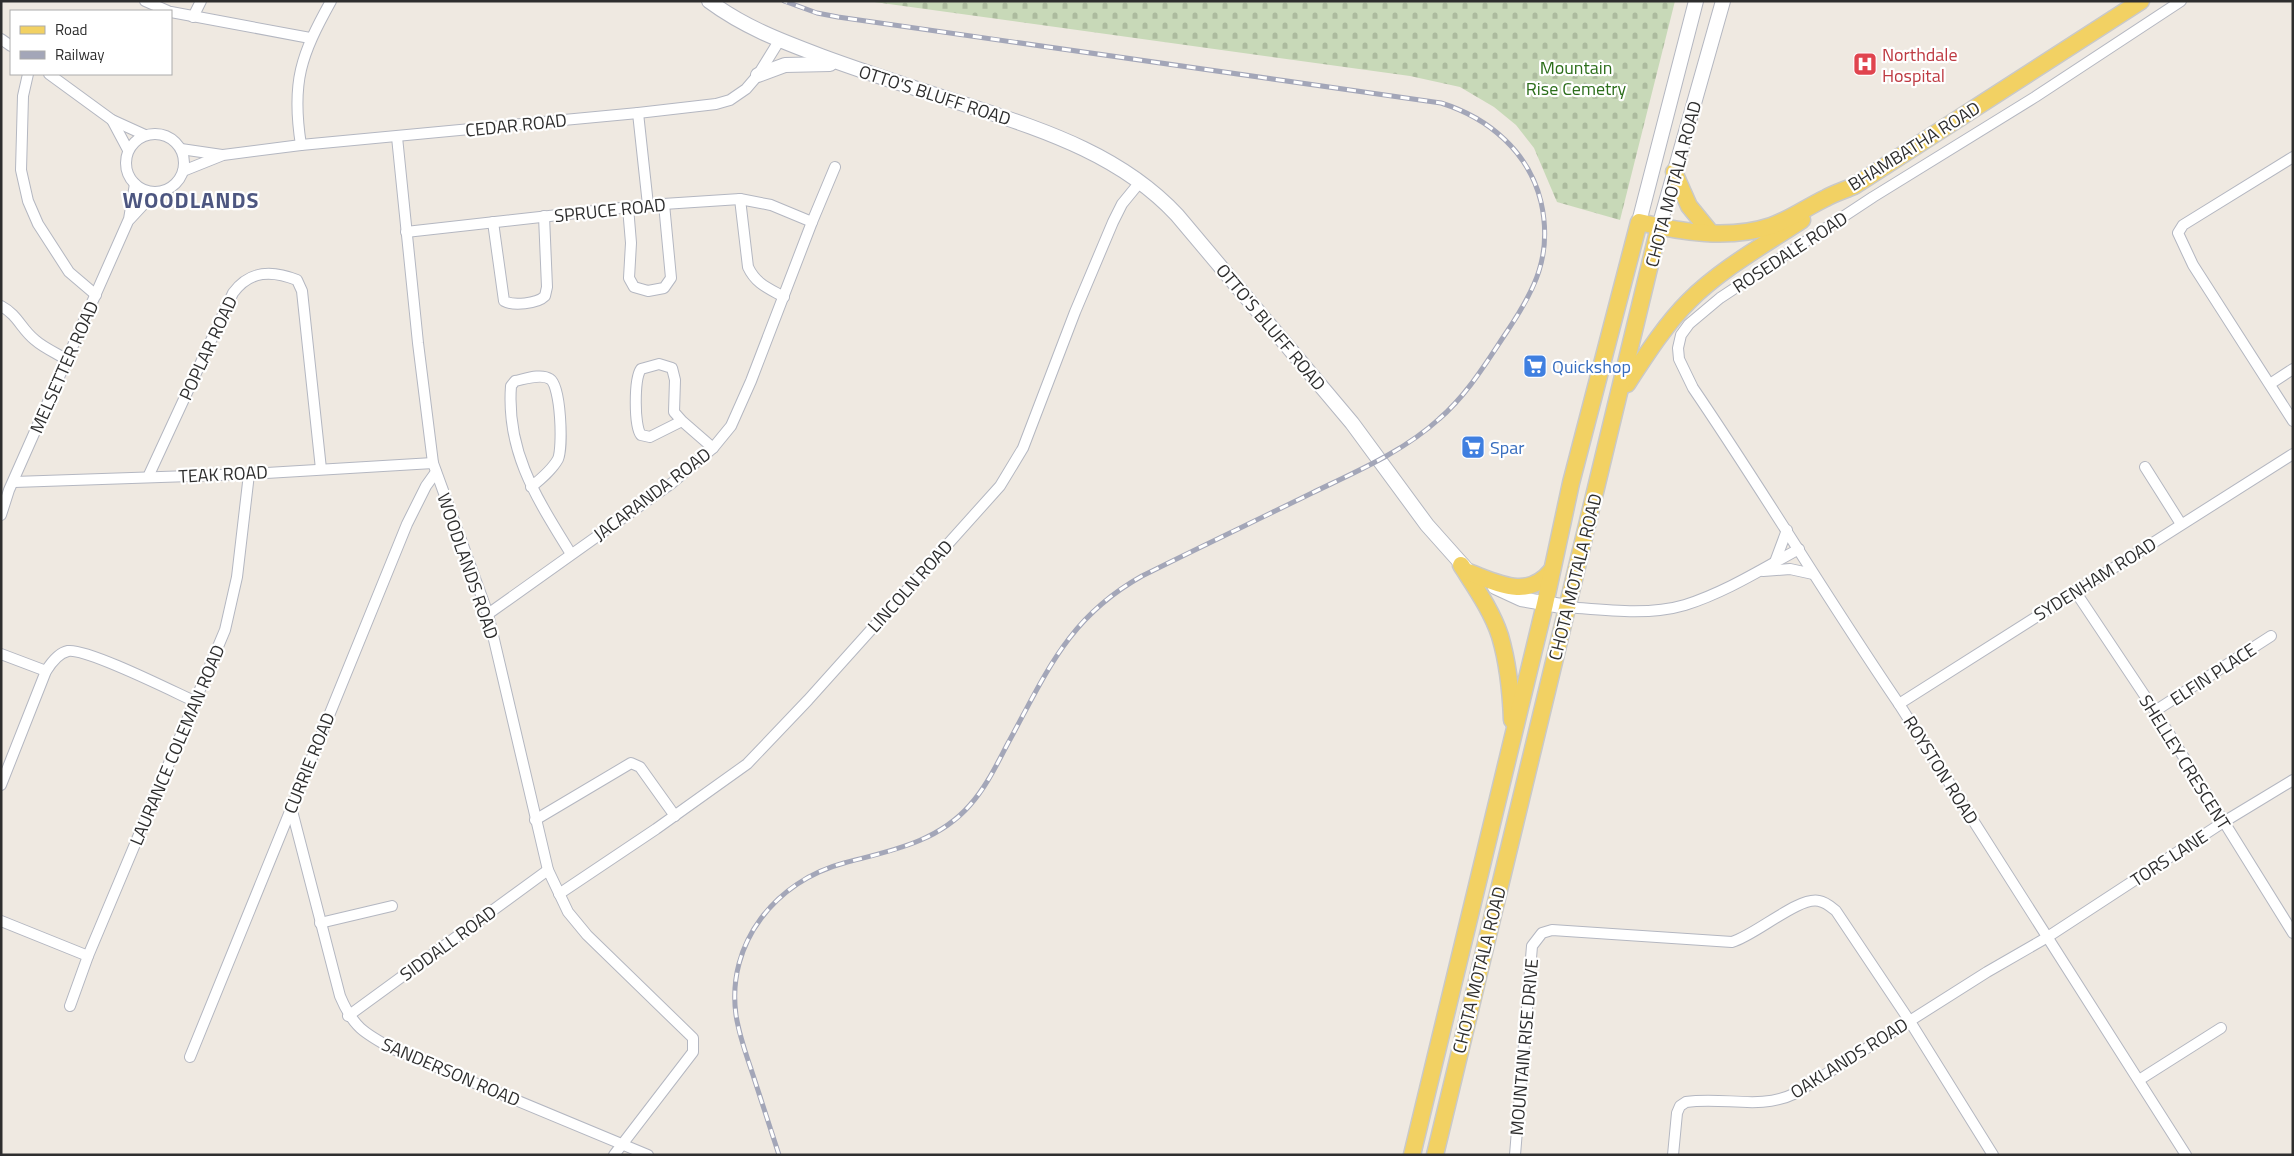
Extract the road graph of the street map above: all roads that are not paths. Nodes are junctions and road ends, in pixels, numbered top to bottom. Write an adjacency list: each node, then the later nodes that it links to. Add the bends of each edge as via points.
1 (145, 1): 9 (street)
2 (201, 1): 11 (street)
3 (331, 1): 12 (street)
4 (709, 1): 13 (main road, OTTO'S BLUFF ROAD, via 751,28)
5 (1696, 1): 42 (main road, CHOTA MOTALA ROAD)
6 (1723, 1): 29 (main road, CHOTA MOTALA ROAD)
7 (2141, 1): 32 (main road, BHAMBATHA ROAD)
8 (2181, 1): 52 (street, ROSEDALE ROAD, via 1720,298 1681,335 1679,359)
9 (165, 10)
10 (172, 12): 11 (street)
11 (193, 17): 12 (street)
12 (310, 38): 22 (street, via 296,87)
13 (779, 41): 14 (main road, OTTO'S BLUFF ROAD); 17 (street, CEDAR ROAD)
14 (846, 65): 17 (main road, via 801,64); 30 (main road, OTTO'S BLUFF ROAD, via 1075,143)
15 (28, 75): 46 (street, via 22,96 21,170 28,201 38,224 65,265)
16 (50, 75): 19 (street)
17 (758, 76): 18 (street, CEDAR ROAD, via 730,100)
18 (638, 113): 21 (street, CEDAR ROAD); 36 (street)
19 (112, 120): 20 (street); 24 (street)
20 (145, 135): 23 (street, via 166,135); 24 (street)
21 (397, 137): 22 (street, CEDAR ROAD); 44 (street, WOODLANDS ROAD)
22 (301, 145): 25 (street, CEDAR ROAD)
23 (181, 149): 25 (street, CEDAR ROAD); 28 (street)
24 (128, 150): 31 (street, via 126,168)
25 (223, 155): 28 (street, CEDAR ROAD)
26 (2293, 157): 51 (street, via 2183,225 2178,233 2193,265)
27 (835, 167): 41 (street, JACARANDA ROAD)
28 (183, 172): 33 (street, via 177,182)
29 (1674, 172): 43 (main road, CHOTA MOTALA ROAD); 45 (main road, via 1689,206)
30 (1140, 182): 71 (main road, OTTO'S BLUFF ROAD, via 1178,215 1352,423 1427,525); 89 (street, LINCOLN ROAD, via 1122,204 1113,222 1023,448 1000,486 747,764)
31 (135, 184): 33 (street); 39 (street, MELSETTER ROAD)
32 (1854, 186): 45 (main road, BHAMBATHA ROAD, via 1770,226 1733,234); 53 (main road, via 1732,267 1690,300 1657,338)
33 (155, 192): 39 (street, MELSETTER ROAD)
34 (740, 199): 35 (street, SPRUCE ROAD); 41 (street, SPRUCE ROAD, via 771,205); 47 (street, via 748,266 760,284)
35 (664, 204): 36 (street, SPRUCE ROAD); 37 (street, via 671,278 664,288 654,290 639,290 631,283)
36 (648, 205): 37 (street, SPRUCE ROAD)
37 (628, 207): 38 (street, SPRUCE ROAD)
38 (544, 216): 40 (street, SPRUCE ROAD); 40 (street, via 547,287 545,296 537,301 504,301)
39 (129, 219): 46 (street, MELSETTER ROAD)
40 (493, 222): 44 (street, SPRUCE ROAD)
41 (812, 222): 47 (street, JACARANDA ROAD)
42 (1639, 222): 43 (main road, BHAMBATHA ROAD); 72 (main road, CHOTA MOTALA ROAD, via 1571,483)
43 (1659, 227): 45 (main road, BHAMBATHA ROAD); 53 (main road, CHOTA MOTALA ROAD)
44 (406, 232): 59 (street, WOODLANDS ROAD)
45 (1712, 233)
46 (96, 295): 49 (street, MELSETTER ROAD)
47 (784, 296): 56 (street, JACARANDA ROAD, via 731,426)
48 (1, 306): 49 (street, via 20,320 34,340)
49 (66, 359): 63 (street, MELSETTER ROAD)
50 (2293, 369): 51 (street)
51 (2270, 384): 55 (street)
52 (1693, 388): 67 (street, ROYSTON ROAD)
53 (1620, 394): 77 (main road, CHOTA MOTALA ROAD)
54 (682, 421): 54 (street, via 674,412 672,368 659,364 641,369 636,389 641,434 650,438); 56 (street)
55 (2293, 421)
56 (714, 448): 69 (street, JACARANDA ROAD, via 672,483)
57 (2293, 454): 66 (street, SYDENHAM ROAD)
58 (2145, 467): 66 (street)
59 (434, 468): 60 (street, TEAK ROAD); 78 (street, WOODLANDS ROAD); 88 (street, CURRIE ROAD, via 407,524)
60 (321, 469): 61 (street, TEAK ROAD); 62 (street, POPLAR ROAD, via 302,290 297,280 265,274 247,278 233,293)
61 (249, 474): 62 (street, TEAK ROAD); 82 (street, LAURANCE COLEMAN ROAD, via 233,605)
62 (148, 478): 63 (street, TEAK ROAD)
63 (14, 482): 65 (street, MELSETTER ROAD)
64 (531, 487): 64 (street, via 555,464 560,448 559,404 555,386 545,377 515,381 511,386 516,446); 69 (street)
65 (1, 514)
66 (2181, 524): 75 (street, SYDENHAM ROAD)
67 (1787, 530): 68 (street, ROYSTON ROAD); 70 (street)
68 (1799, 549): 70 (street, OTTO'S BLUFF ROAD); 74 (street, ROYSTON ROAD)
69 (571, 554): 78 (street, JACARANDA ROAD)
70 (1775, 562): 73 (street, OTTO'S BLUFF ROAD)
71 (1465, 568): 72 (main road, via 1508,585 1526,587 1538,584); 76 (main road, OTTO'S BLUFF ROAD, via 1501,591); 85 (main road, via 1500,636 1511,695)
72 (1552, 571): 76 (main road, CHOTA MOTALA ROAD)
73 (1756, 572): 74 (street, via 1790,569); 77 (street, OTTO'S BLUFF ROAD, via 1718,593 1684,605 1633,611)
74 (1814, 574): 83 (street, ROYSTON ROAD)
75 (2075, 591): 83 (street, SYDENHAM ROAD); 84 (street, SHELLEY CRESCENT)
76 (1545, 604): 77 (main road, OTTO'S BLUFF ROAD); 85 (main road, CHOTA MOTALA ROAD)
77 (1567, 607): 110 (main road, CHOTA MOTALA ROAD)
78 (488, 614): 90 (street, WOODLANDS ROAD)
79 (2271, 636): 84 (street, ELFIN PLACE)
80 (1, 654): 81 (street)
81 (46, 671): 82 (street, via 58,656 68,651 80,652); 87 (street)
82 (196, 702): 99 (street, LAURANCE COLEMAN ROAD)
83 (1899, 704): 98 (street, ROYSTON ROAD)
84 (2155, 711): 91 (street, SHELLEY CRESCENT)
85 (1513, 737): 109 (main road, CHOTA MOTALA ROAD)
86 (2293, 780): 91 (street, TORS LANE)
87 (1, 785)
88 (291, 807): 96 (street, SANDERSON ROAD); 104 (street, CURRIE ROAD)
89 (675, 816): 90 (street, via 640,767 631,763); 93 (street, LINCOLN ROAD)
90 (536, 820): 92 (street, WOODLANDS ROAD)
91 (2222, 823): 97 (street, SHELLEY CRESCENT); 98 (street, TORS LANE)
92 (548, 870): 93 (street, WOODLANDS ROAD); 101 (street, SIDDALL ROAD)
93 (559, 894): 106 (street, WOODLANDS ROAD, via 568,912 587,935 693,1038 693,1052)
94 (392, 906): 96 (street)
95 (1, 921): 99 (street)
96 (320, 923): 101 (street, SANDERSON ROAD)
97 (2293, 933)
98 (2046, 938): 102 (street, OAKLANDS ROAD); 105 (street, ROYSTON ROAD)
99 (88, 956): 100 (street, LAURANCE COLEMAN ROAD)
100 (70, 1006)
101 (348, 1016): 106 (street, SANDERSON ROAD, via 365,1034 393,1049)
102 (1909, 1020): 111 (street, MOUNTAIN RISE DRIVE, via 1836,911 1818,900 1797,906 1732,942 1582,931 1542,933 1532,946); 112 (street, OAKLANDS ROAD, via 1781,1100 1686,1102 1677,1112); 113 (street, MOUNTAIN RISE DRIVE)
103 (2221, 1028): 105 (street)
104 (190, 1058)
105 (2139, 1080): 114 (street, ROYSTON ROAD)
106 (622, 1144): 107 (street); 108 (street, SANDERSON ROAD)
107 (614, 1155)
108 (648, 1155)
109 (1412, 1155)
110 (1435, 1155)
111 (1515, 1155)
112 (1673, 1155)
113 (1993, 1155)
114 (2186, 1155)

